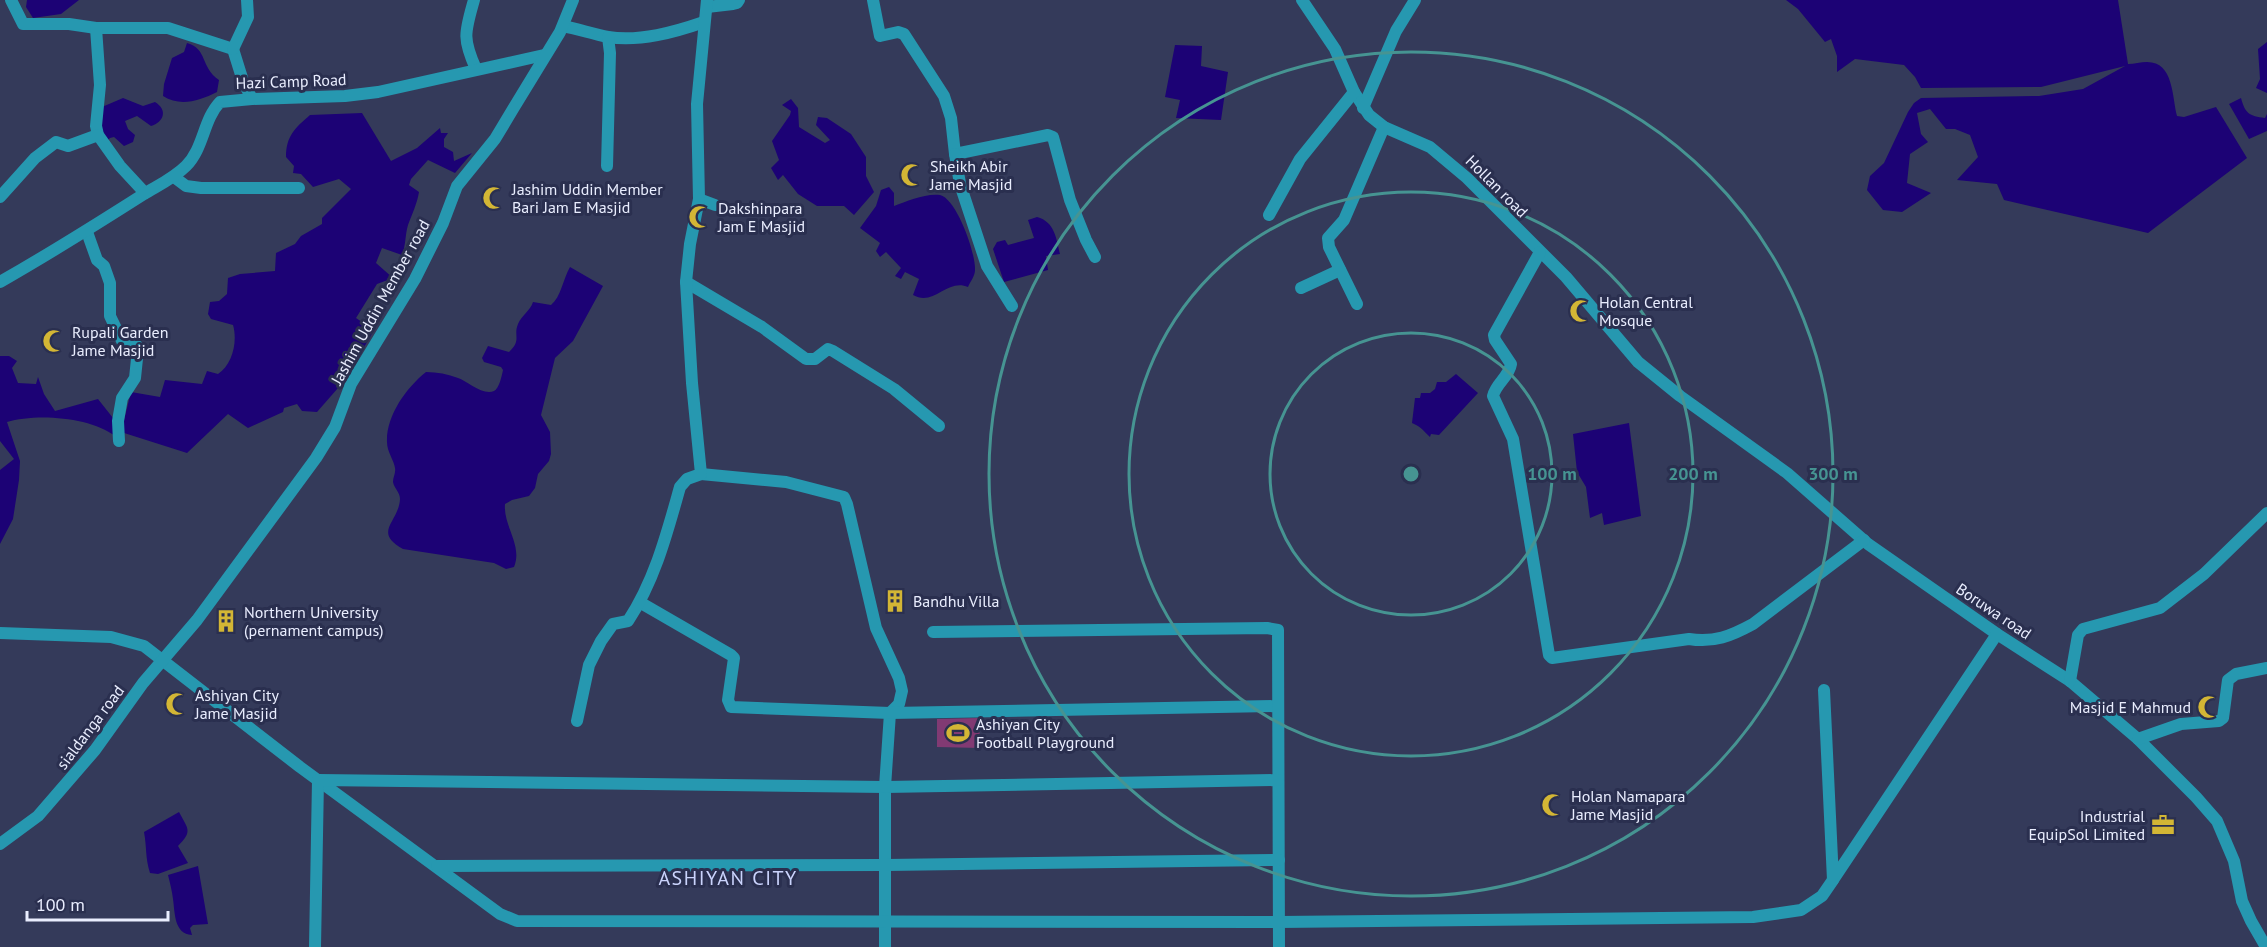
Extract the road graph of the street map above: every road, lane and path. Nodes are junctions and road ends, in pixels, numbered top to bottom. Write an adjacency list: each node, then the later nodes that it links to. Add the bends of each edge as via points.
1 (11, 0): 12 (street, via 23,24)
2 (247, 0): 14 (street, via 248,17)
3 (474, 0): 16 (street, via 464,35)
4 (573, 0): 11 (street, Jashim Uddin Member road)
5 (739, 0): 9 (street, via 733,4)
6 (873, 0): 22 (street, via 880,36 904,34 944,96)
7 (1302, 0): 17 (street, Hollan road, via 1335,49)
8 (1415, 0): 19 (street, via 1396,32)
9 (707, 3): 10 (street)
10 (705, 22): 13 (street, via 677,32); 28 (street, via 697,104)
11 (563, 26): 13 (street); 15 (street, Jashim Uddin Member road)
12 (96, 28): 14 (street, via 168,28); 21 (street)
13 (608, 37): 23 (street)
14 (233, 49): 18 (street)
15 (544, 55): 16 (street, Hazi Camp Road); 47 (street, Jashim Uddin Member road, via 495,139 457,186 415,279 351,384 335,427 316,458)
16 (476, 69): 18 (street, Hazi Camp Road, via 378,92)
17 (1354, 92): 19 (street, Hollan road); 30 (street, via 1300,159)
18 (252, 99): 24 (street, Hazi Camp Road, via 220,102 197,151)
19 (1363, 108): 20 (street, Hollan road)
20 (1384, 127): 32 (street, Hollan road, via 1439,153); 34 (street, via 1344,220 1328,238)
21 (98, 135): 26 (street); 27 (street, via 68,146 56,141)
22 (955, 154): 33 (street, via 1053,136 1070,200); 39 (street, via 960,184 987,266)
23 (607, 166)
24 (174, 177): 25 (street, via 186,186 201,188); 26 (street, Hazi Camp Road)
25 (298, 188)
26 (145, 193): 31 (street, Hazi Camp Road)
27 (0, 197)
28 (699, 199): 29 (street); 36 (street)
29 (715, 204)
30 (1269, 215)
31 (87, 232): 35 (street, Hazi Camp Road); 42 (street, via 110,283 110,316 124,345 138,349 135,378 122,398)
32 (1540, 252): 40 (street, Hollan road, via 1638,362); 45 (street, via 1494,335 1511,364 1493,396 1513,440 1552,658 1733,635)
33 (1095, 257)
34 (1340, 270): 37 (street); 38 (street)
35 (0, 282)
36 (686, 282): 41 (street, via 762,327 806,359 815,360 825,350 833,351 894,389); 43 (street)
37 (1301, 288)
38 (1357, 304)
39 (1012, 306)
40 (1680, 396): 45 (street, Boruwa road, via 1787,473)
41 (939, 426)
42 (119, 441)
43 (702, 474): 46 (street, via 687,479 680,487 662,551); 56 (street, via 786,482 844,497 876,628 902,691 899,704)
44 (2267, 513): 53 (street, via 2204,574 2160,608 2083,629 2078,635)
45 (1864, 540): 50 (street, Boruwa road)
46 (640, 603): 56 (street, via 734,658 728,700 731,707); 57 (street, via 628,621 614,624 601,641 589,665)
47 (197, 620): 51 (street, sialdanga road)
48 (0, 633): 51 (street, via 111,637 144,646)
49 (933, 633): 55 (street, via 1274,629 1278,630)
50 (1997, 634): 53 (street, Boruwa road); 66 (street)
51 (163, 662): 59 (street); 62 (street, sialdanga road, via 57,796 38,816)
52 (2267, 668): 58 (street, via 2236,674 2228,680 2223,718 2219,721 2181,724)
53 (2070, 681): 58 (street, Boruwa road)
54 (1824, 690): 66 (street)
55 (1278, 706): 56 (street); 60 (street)
56 (891, 713): 61 (street)
57 (577, 721)
58 (2138, 740): 72 (street, Boruwa road, via 2217,821 2234,861 2242,901)
59 (318, 780): 61 (street); 65 (street); 69 (street)
60 (1278, 780): 61 (street); 63 (street)
61 (885, 787): 64 (street)
62 (0, 844)
63 (1279, 860): 64 (street); 68 (street)
64 (886, 865): 65 (street); 67 (street)
65 (438, 866): 67 (street, via 500,914 517,921)
66 (1833, 880): 68 (street, via 1822,896 1801,910 1754,918)
67 (885, 921): 68 (street); 70 (street)
68 (1279, 922): 71 (street)
69 (315, 947)
70 (885, 947)
71 (1279, 947)
72 (2266, 947)

